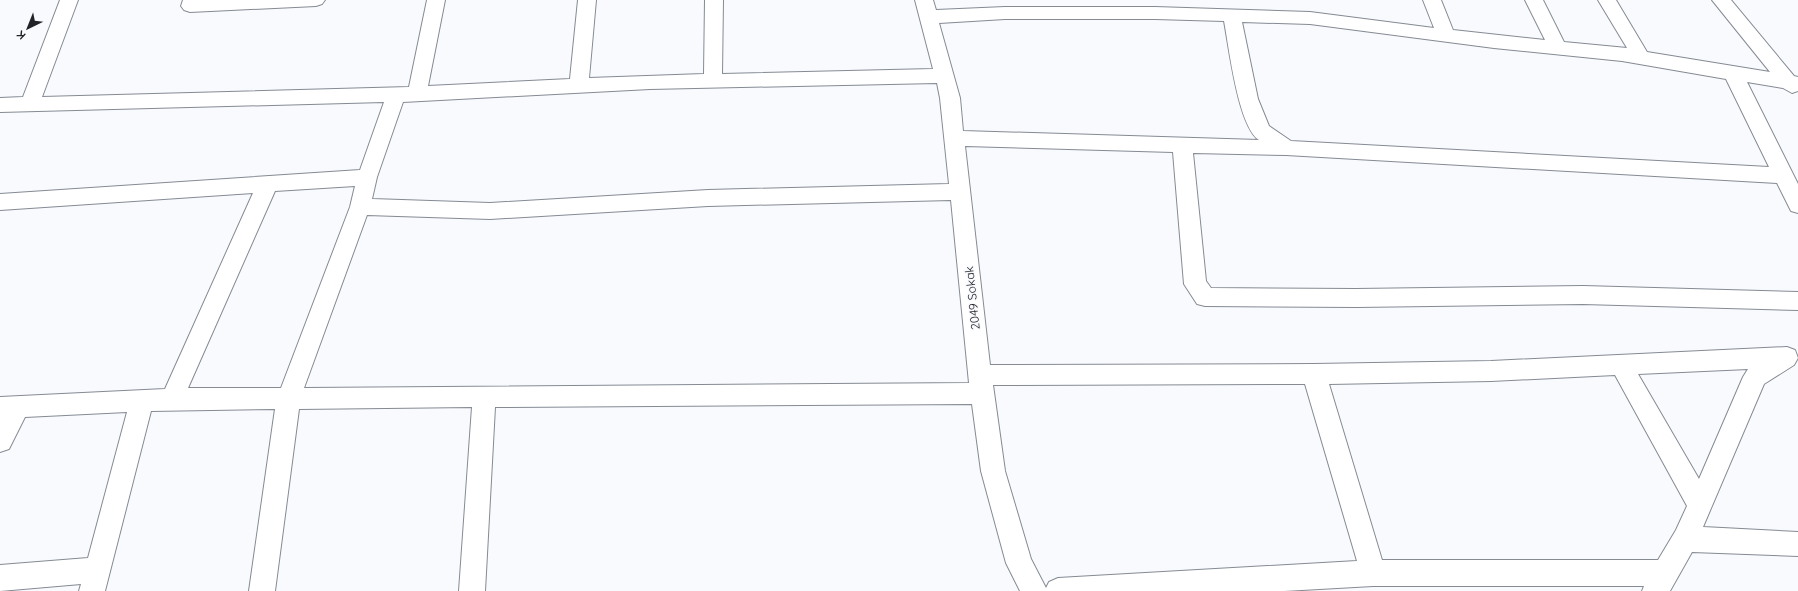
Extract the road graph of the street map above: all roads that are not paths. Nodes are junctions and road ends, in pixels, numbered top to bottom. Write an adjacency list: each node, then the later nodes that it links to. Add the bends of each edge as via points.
1 (69, 0): 27 (street)
2 (192, 0): 3 (street, via 190,6)
3 (316, 0)
4 (436, 0): 25 (street)
5 (588, 0): 23 (street)
6 (714, 0): 22 (street)
7 (1292, 0): 16 (street)
8 (1432, 0): 17 (street)
9 (1534, 0): 18 (street)
10 (1607, 0): 19 (street)
11 (1721, 0): 24 (street)
12 (1005, 7): 13 (street); 14 (street)
13 (1166, 7): 15 (street)
14 (926, 8): 21 (street, 2049 Sokak)
15 (1232, 17): 16 (street); 31 (street, via 1248,99 1261,131)
16 (1298, 18): 17 (street)
17 (1446, 36): 18 (street)
18 (1558, 48): 19 (street)
19 (1641, 57): 20 (street)
20 (1733, 73): 24 (street); 33 (street)
21 (944, 76): 22 (street); 29 (street, 2049 Sokak, via 950,98)
22 (713, 81): 23 (street)
23 (580, 86): 25 (street)
24 (1795, 86)
25 (417, 94): 26 (street)
26 (396, 95): 27 (street); 32 (street)
27 (30, 103): 28 (street)
28 (0, 105)
29 (954, 138): 30 (street); 35 (street, 2049 Sokak)
30 (1182, 145): 31 (street); 39 (street, via 1195,284 1205,297 1583,295)
31 (1287, 148): 33 (street)
32 (368, 176): 34 (street); 38 (street)
33 (1784, 176): 37 (street)
34 (268, 183): 36 (street); 45 (street)
35 (960, 192): 38 (street, via 708,198 490,211); 43 (street, 2049 Sokak)
36 (0, 202)
37 (1798, 205)
38 (360, 207): 46 (street)
39 (1798, 301)
40 (1792, 354): 41 (street); 50 (street, via 1755,377)
41 (1621, 365): 42 (street, via 1491,371); 50 (street)
42 (1314, 374): 43 (street); 53 (street)
43 (982, 384): 44 (street); 59 (street, 2049 Sokak, via 993,470 1019,563)
44 (484, 398): 46 (street); 58 (street)
45 (172, 399): 46 (street); 47 (street)
46 (288, 399): 57 (street)
47 (142, 401): 48 (street); 55 (street)
48 (9, 408): 49 (street)
49 (0, 441)
50 (1700, 505): 51 (street)
51 (1684, 540): 52 (street); 56 (street)
52 (1798, 544)
53 (1373, 573): 56 (street); 60 (street)
54 (0, 578): 55 (street)
55 (95, 581)
56 (1660, 582)
57 (262, 591)
58 (472, 591)
59 (1034, 591)
60 (1058, 591)

